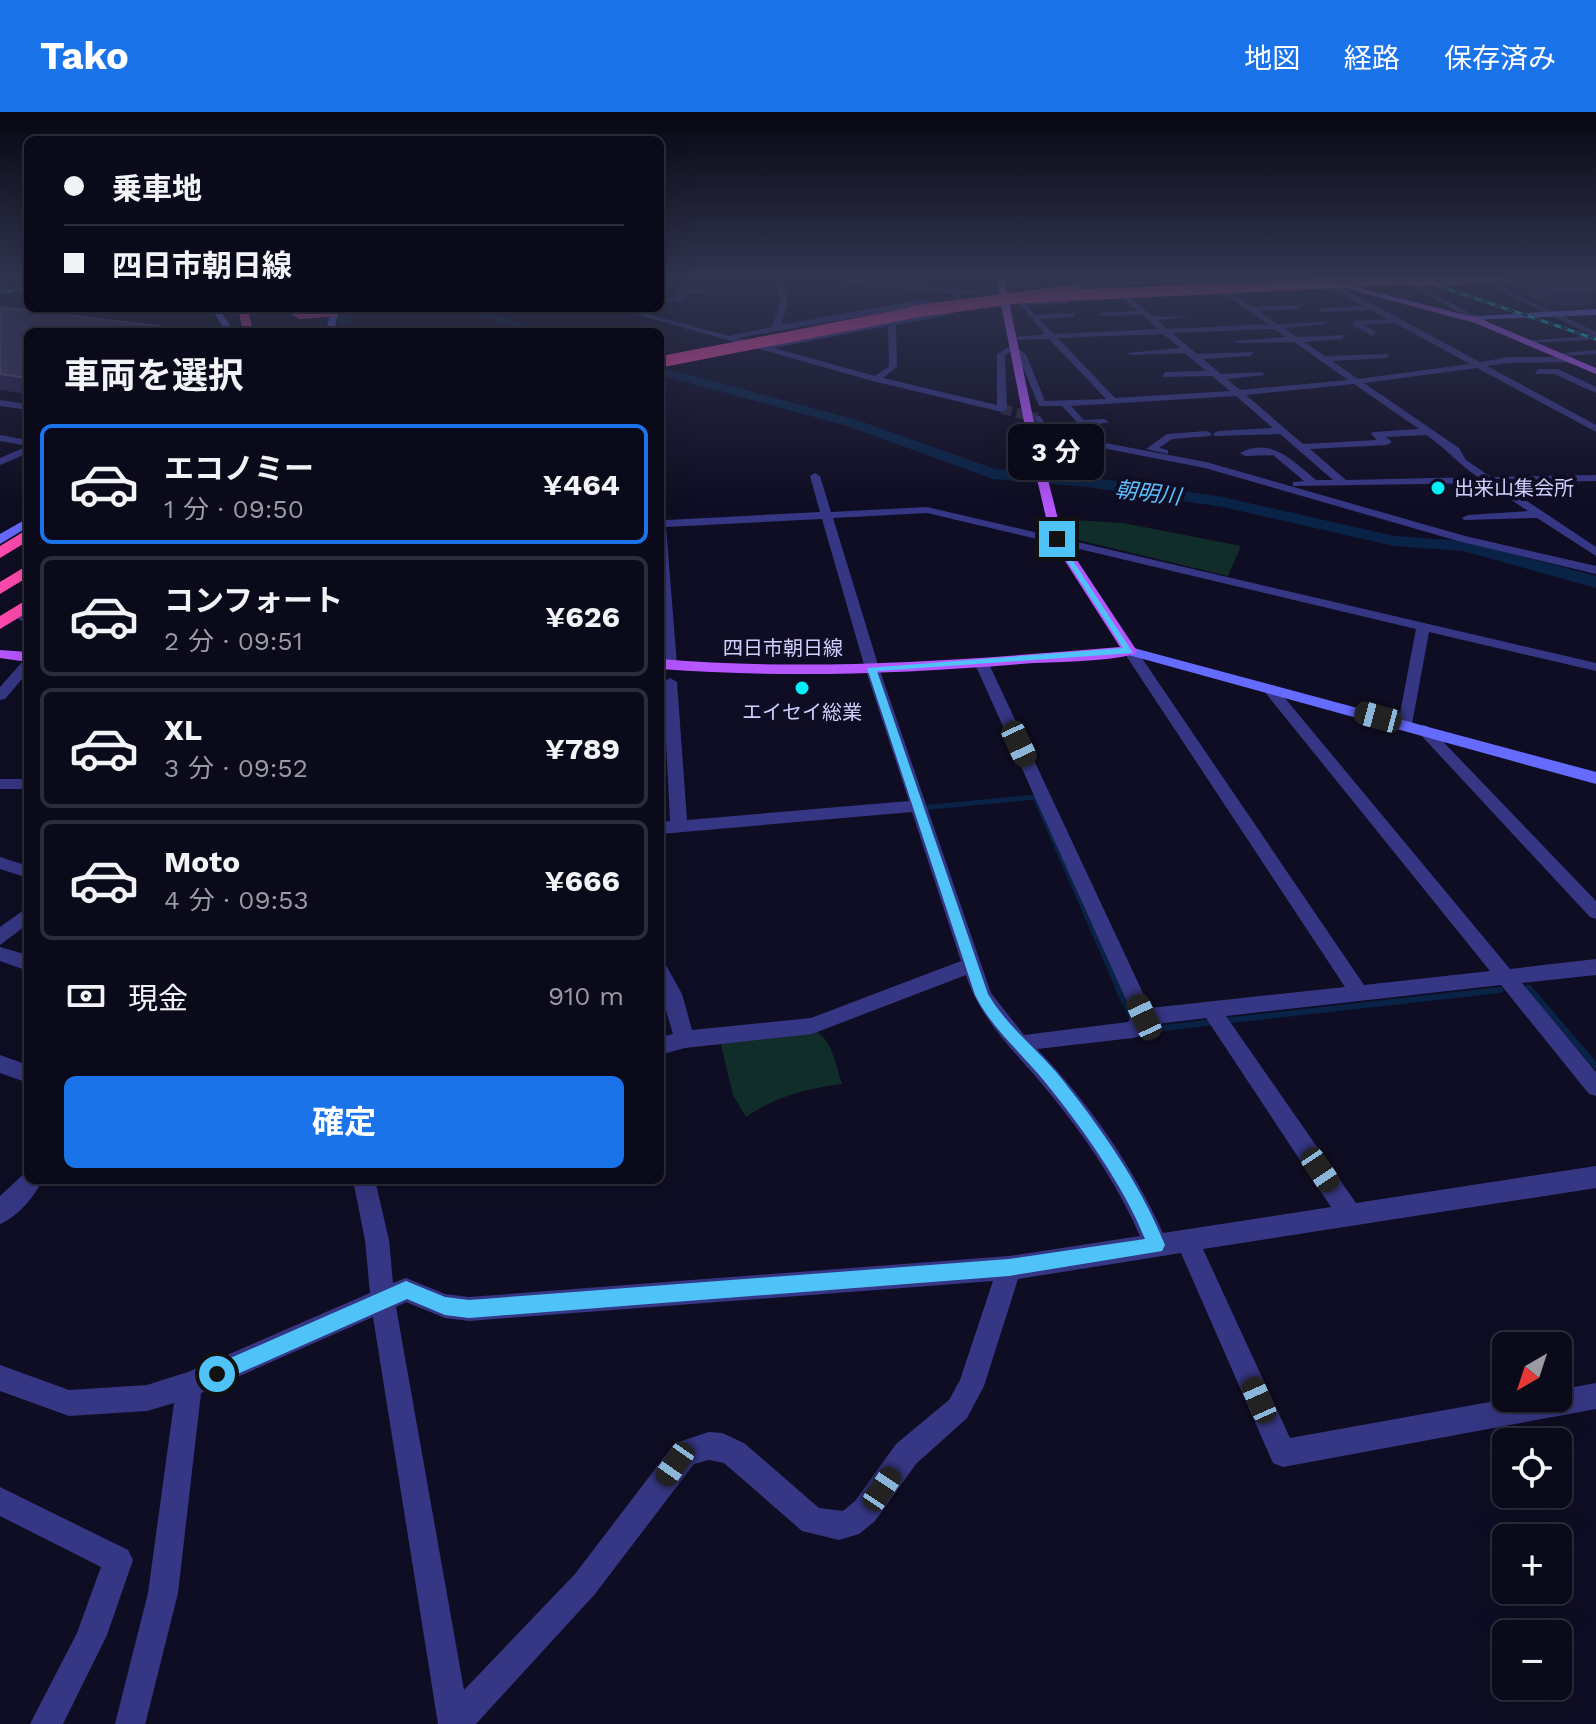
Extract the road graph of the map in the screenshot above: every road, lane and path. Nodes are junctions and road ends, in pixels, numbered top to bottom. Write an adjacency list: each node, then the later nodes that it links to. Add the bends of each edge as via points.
1 (694, 353): 21 (highway, bridge)
2 (705, 353): 20 (highway, bridge)
3 (705, 353): 22 (highway, bridge)
4 (782, 353): 30 (street)
5 (893, 353): 30 (street, via 893,367)
6 (1002, 353): 30 (street, via 1002,409)
7 (1014, 353): 67 (main road)
8 (1021, 353): 36 (street, via 1042,404)
9 (1067, 353): 34 (street)
10 (1137, 353): 16 (street)
11 (1314, 353): 18 (street)
12 (1456, 353): 23 (street)
13 (1573, 353): 15 (street)
14 (1250, 354): 16 (street)
15 (1558, 354): 19 (main road)
16 (1192, 355): 26 (street); 26 (street, via 1163,367)
17 (1386, 356): 18 (street)
18 (1322, 359): 31 (street)
19 (1571, 359): 23 (street); 24 (main road)
20 (664, 361)
21 (664, 361)
22 (664, 361)
23 (1480, 366): 31 (street); 40 (street)
24 (1592, 367): 27 (street)
25 (1234, 369): 26 (street)
26 (1211, 371): 29 (street); 33 (street)
27 (1555, 371): 28 (street); 32 (street)
28 (1538, 372)
29 (1261, 375)
30 (876, 379)
31 (1355, 382): 33 (street); 46 (street)
32 (1596, 390)
33 (1237, 394): 34 (street); 44 (street)
34 (1113, 401): 36 (street)
35 (0, 403): 37 (street)
36 (1064, 403): 42 (street)
37 (24, 406)
38 (1596, 415): 40 (street)
39 (1037, 418): 54 (street, via 1049,435)
40 (1576, 418): 43 (street)
41 (1104, 422): 42 (street)
42 (1081, 423): 45 (street)
43 (1596, 429)
44 (1280, 431): 49 (street); 58 (street, via 1170,436 1151,449)
45 (1089, 432)
46 (1425, 432): 49 (street, via 1376,434 1387,442); 56 (street)
47 (0, 438): 48 (street)
48 (24, 445)
49 (1300, 447): 57 (street)
50 (24, 448): 52 (street)
51 (1245, 453): 59 (street, via 1275,452)
52 (0, 462)
53 (815, 476): 62 (street)
54 (1251, 477): 58 (street); 73 (street, via 1462,539)
55 (1596, 478): 56 (street)
56 (1489, 480): 57 (street); 60 (street)
57 (1343, 483): 59 (street)
58 (1299, 484): 59 (street)
59 (1314, 484)
60 (1508, 492): 61 (street); 63 (street)
61 (1462, 494)
62 (826, 514): 65 (street); 67 (street, via 919,509); 91 (street)
63 (1541, 514): 64 (street); 70 (street)
64 (1468, 518)
65 (664, 522)
66 (24, 525): 69 (street)
67 (1057, 536): 84 (street); 85 (main road)
68 (24, 537): 71 (highway)
69 (0, 540)
70 (1596, 552)
71 (0, 553)
72 (24, 556): 74 (highway)
73 (1596, 570)
74 (0, 572)
75 (24, 573): 78 (highway)
76 (664, 574): 89 (street)
77 (24, 587): 80 (highway)
78 (0, 589)
79 (24, 598): 82 (highway)
80 (0, 602)
81 (24, 607): 83 (highway)
82 (0, 614)
83 (0, 624)
84 (1423, 626): 90 (street); 96 (street)
85 (1130, 651): 88 (main road, 四日市朝日線); 94 (street); 116 (street)
86 (0, 654): 87 (main road)
87 (24, 657)
88 (981, 662): 91 (main road, 四日市朝日線); 118 (street)
89 (671, 665): 91 (main road, 四日市朝日線); 93 (street)
90 (1596, 667)
91 (872, 668): 102 (street)
92 (24, 669): 95 (street)
93 (665, 682): 103 (street, via 675,719)
94 (1269, 688): 96 (street); 114 (street)
95 (0, 696)
96 (1405, 724): 97 (street)
97 (1424, 730): 99 (street); 107 (street)
98 (0, 774): 101 (street)
99 (1596, 778)
100 (0, 784): 101 (street)
101 (23, 784)
102 (919, 808): 103 (street); 112 (street)
103 (679, 827): 104 (street)
104 (664, 828)
105 (0, 863): 106 (street)
106 (24, 871)
107 (1596, 912)
108 (24, 917): 109 (street)
109 (0, 938)
110 (0, 954): 111 (street)
111 (24, 962)
112 (970, 965): 119 (street, via 812,1026); 121 (street, via 993,1015)
113 (1596, 967): 114 (street)
114 (1505, 977): 116 (street); 124 (street)
115 (664, 979): 119 (street)
116 (1358, 991): 117 (street)
117 (1216, 1018): 118 (street); 129 (street)
118 (1138, 1023): 121 (street)
119 (685, 1039): 120 (street)
120 (664, 1045)
121 (1021, 1046): 131 (street, via 1059,1088 1136,1198)
122 (0, 1064): 123 (street)
123 (24, 1073)
124 (1596, 1087)
125 (1596, 1177): 129 (street)
126 (27, 1184): 128 (street)
127 (365, 1184): 133 (street)
128 (3, 1205)
129 (1351, 1216): 130 (street)
130 (1187, 1240): 131 (street); 136 (street, via 1283,1453)
131 (1156, 1245): 132 (street)
132 (1009, 1268): 133 (street, via 469,1309 445,1306 406,1290); 139 (street, via 980,1360 958,1409 906,1454 858,1518 839,1526 812,1521 734,1453 709,1446 685,1453 585,1584)
133 (383, 1301): 135 (street); 139 (street)
134 (0, 1378): 135 (street, via 69,1403 147,1398)
135 (189, 1385): 138 (street, via 163,1593)
136 (1596, 1396)
137 (0, 1501): 140 (street, via 118,1560 102,1613)
138 (130, 1721)
139 (452, 1722)
140 (46, 1724)

